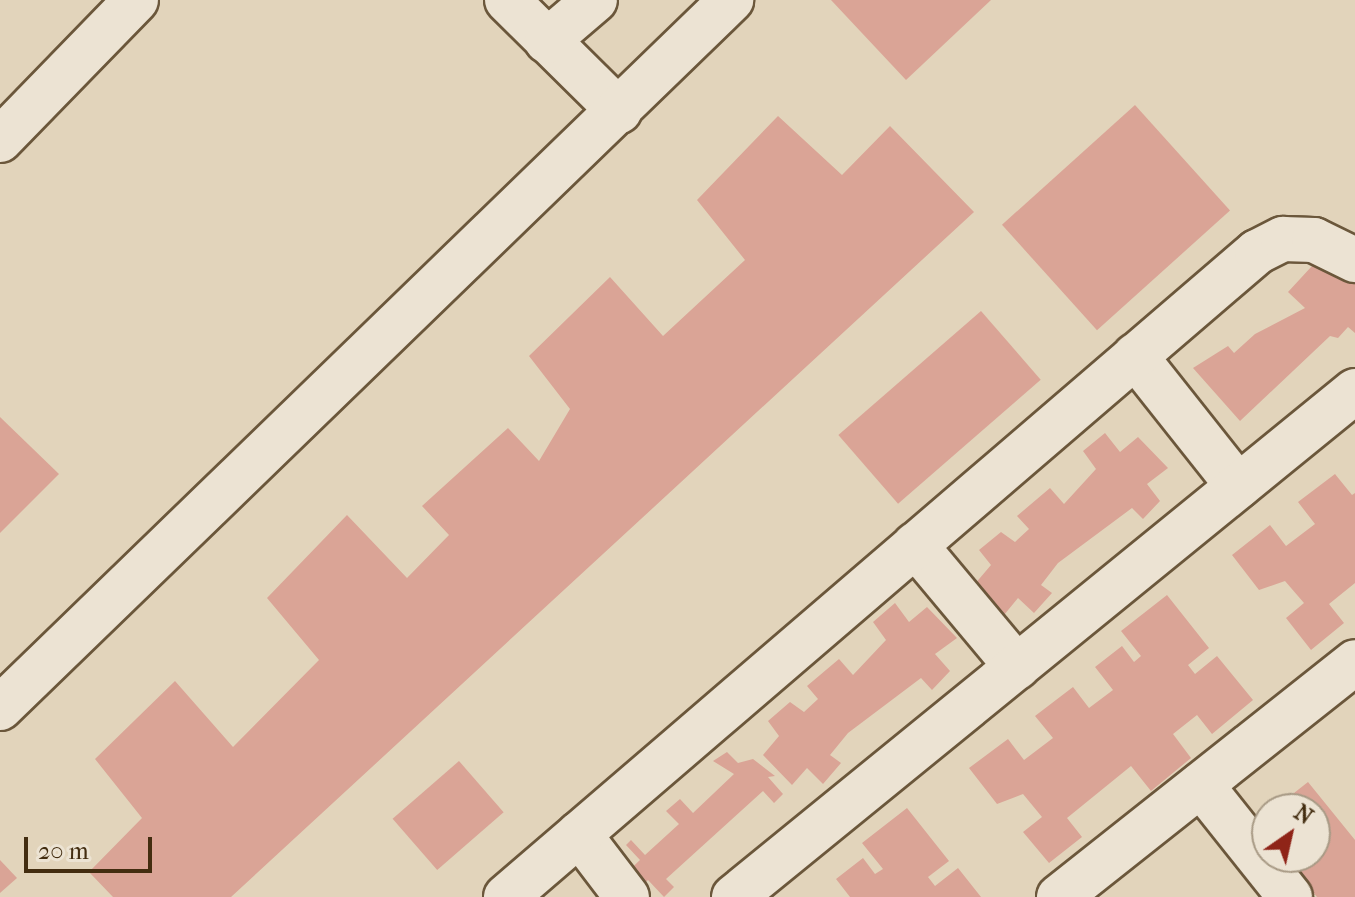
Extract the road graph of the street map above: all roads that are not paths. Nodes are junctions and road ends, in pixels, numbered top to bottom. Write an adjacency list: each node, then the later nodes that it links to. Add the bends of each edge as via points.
1 (136, 0): 7 (street)
2 (507, 0): 5 (street)
3 (595, 0): 5 (street)
4 (731, 0): 6 (street)
5 (547, 41): 6 (street)
6 (619, 111): 15 (street)
7 (0, 140)
8 (1355, 260): 9 (street, via 1314,240 1283,239 1257,252)
9 (1135, 356): 11 (street); 12 (street)
10 (1355, 391): 11 (street)
11 (1238, 486): 14 (street)
12 (915, 545): 14 (street); 17 (street)
13 (1355, 662): 16 (street)
14 (1017, 667): 20 (street)
15 (0, 708)
16 (1201, 785): 21 (street); 22 (street)
17 (579, 834): 18 (street); 19 (street)
18 (506, 897)
19 (627, 897)
20 (734, 897)
21 (1059, 897)
22 (1290, 897)

